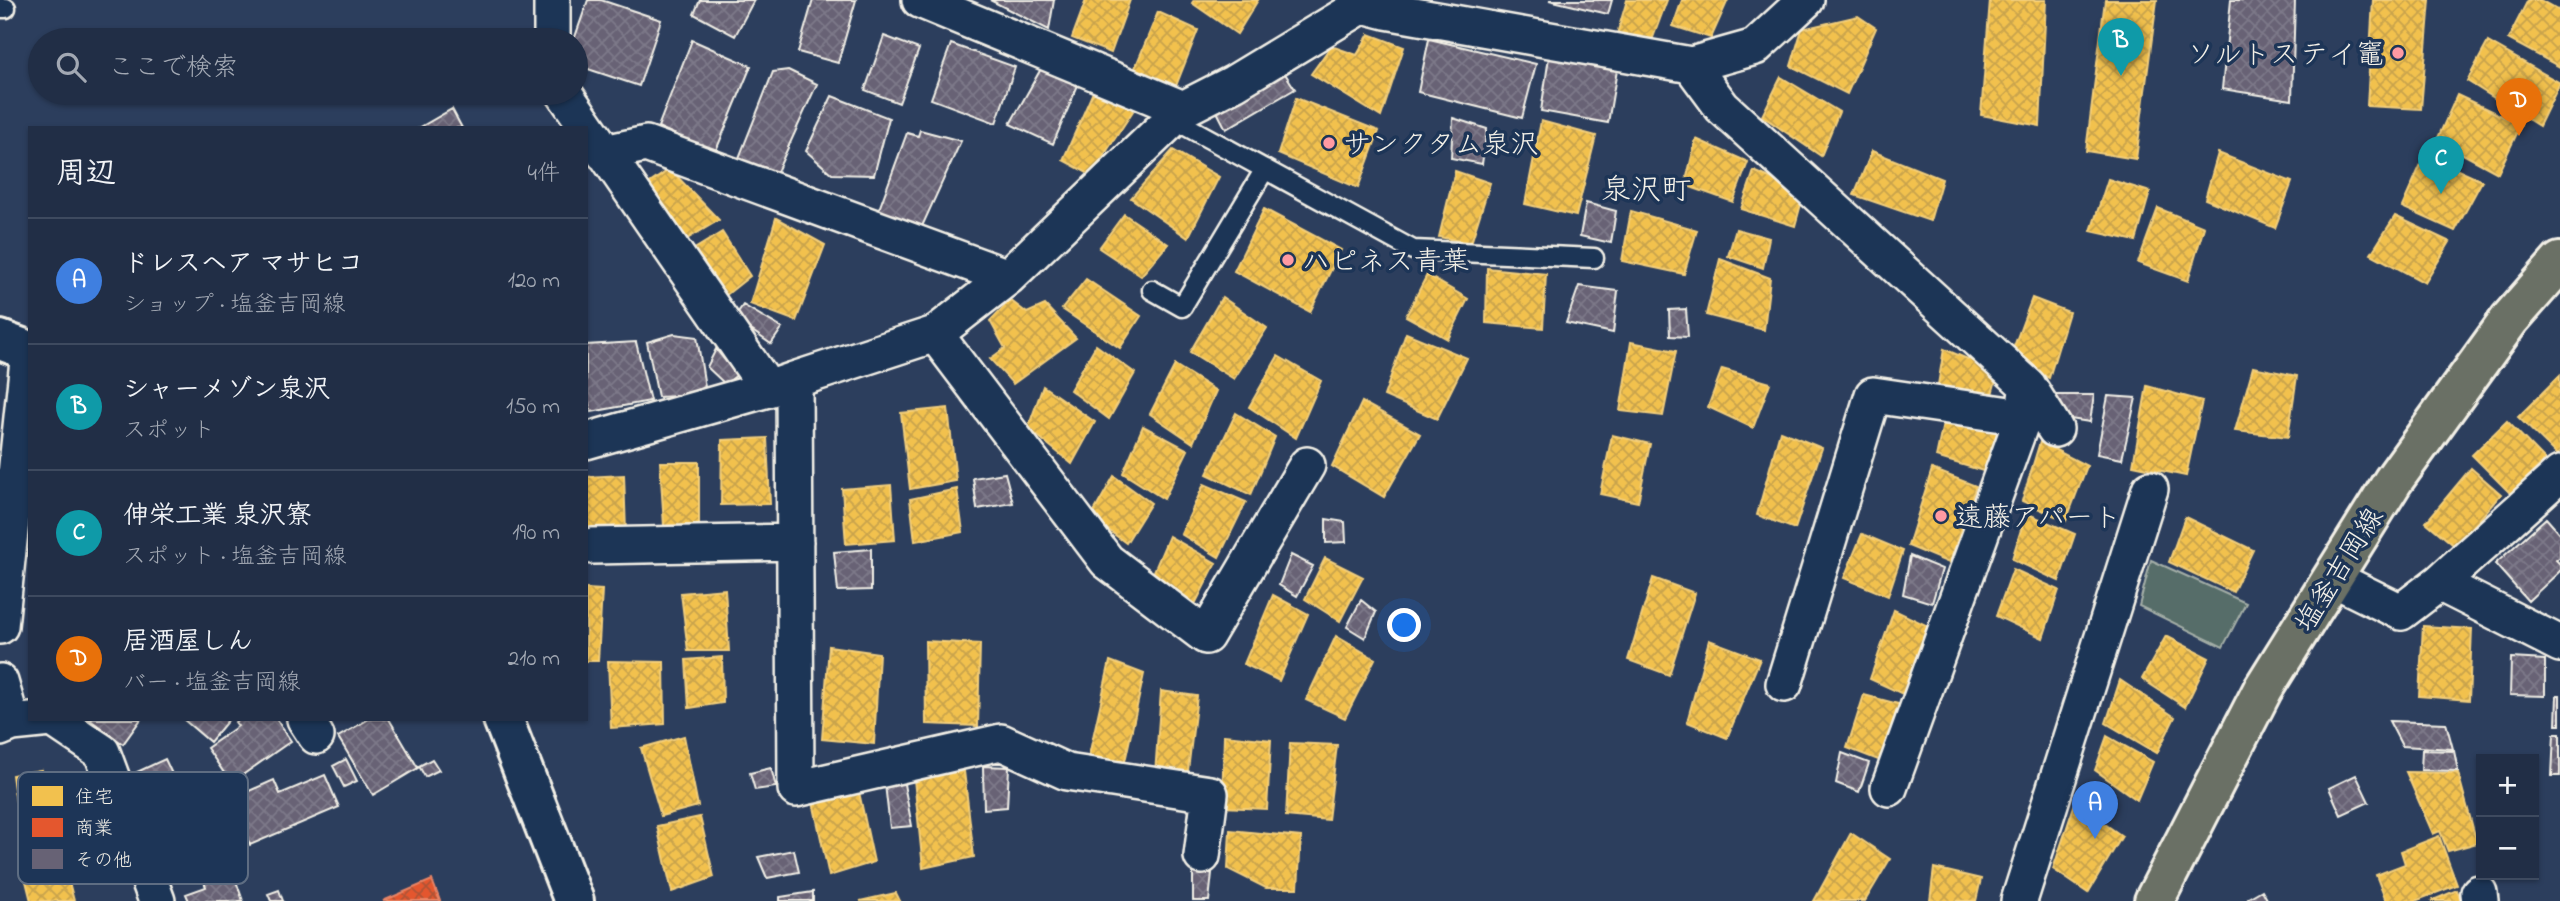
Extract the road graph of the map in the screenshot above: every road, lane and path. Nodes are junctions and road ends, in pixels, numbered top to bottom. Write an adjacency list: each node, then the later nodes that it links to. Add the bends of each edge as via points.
1 (552, 0): 5 (street)
2 (920, 0): 8 (street)
3 (1806, 0): 6 (street, via 1755,47)
4 (1359, 2): 6 (street, via 1386,11); 8 (street)
5 (552, 28)
6 (1691, 65): 22 (street, via 1722,107)
7 (572, 105): 9 (street)
8 (1178, 114): 12 (lane); 15 (street)
9 (586, 126)
10 (588, 129): 11 (street)
11 (604, 153): 15 (street, via 646,144); 21 (street)
12 (1265, 169): 13 (lane, via 1413,250); 16 (lane, via 1182,307)
13 (1594, 258)
14 (2560, 262): 30 (main road, 塩釜吉岡線, via 2510,318 2393,481)
15 (1008, 277): 17 (street)
16 (1152, 290)
17 (935, 334): 21 (street); 25 (street, via 1107,561 1206,636)
18 (0, 340): 19 (street)
19 (28, 351)
20 (28, 360): 32 (street)
21 (781, 385): 24 (street); 28 (street)
22 (2025, 401): 23 (street); 35 (street, via 1874,395); 41 (street)
23 (2055, 429)
24 (588, 440)
25 (1307, 465)
26 (2560, 474): 31 (street)
27 (2150, 489): 46 (street)
28 (795, 542): 29 (street); 42 (street, via 796,789 1001,742 1067,772 1210,794)
29 (592, 546)
30 (2332, 578): 31 (street, via 2401,612); 47 (main road, 塩釜吉岡線, via 2263,689)
31 (2439, 583): 33 (street)
32 (0, 626)
33 (2560, 643)
34 (0, 682): 39 (street)
35 (1784, 684)
36 (37, 721): 39 (street)
37 (55, 721): 40 (street, via 102,752)
38 (504, 721): 45 (street)
39 (6, 725)
40 (110, 772)
41 (1889, 788)
42 (1202, 856)
43 (152, 884): 44 (street)
44 (158, 901)
45 (574, 901)
46 (2019, 901)
47 (2154, 901)

